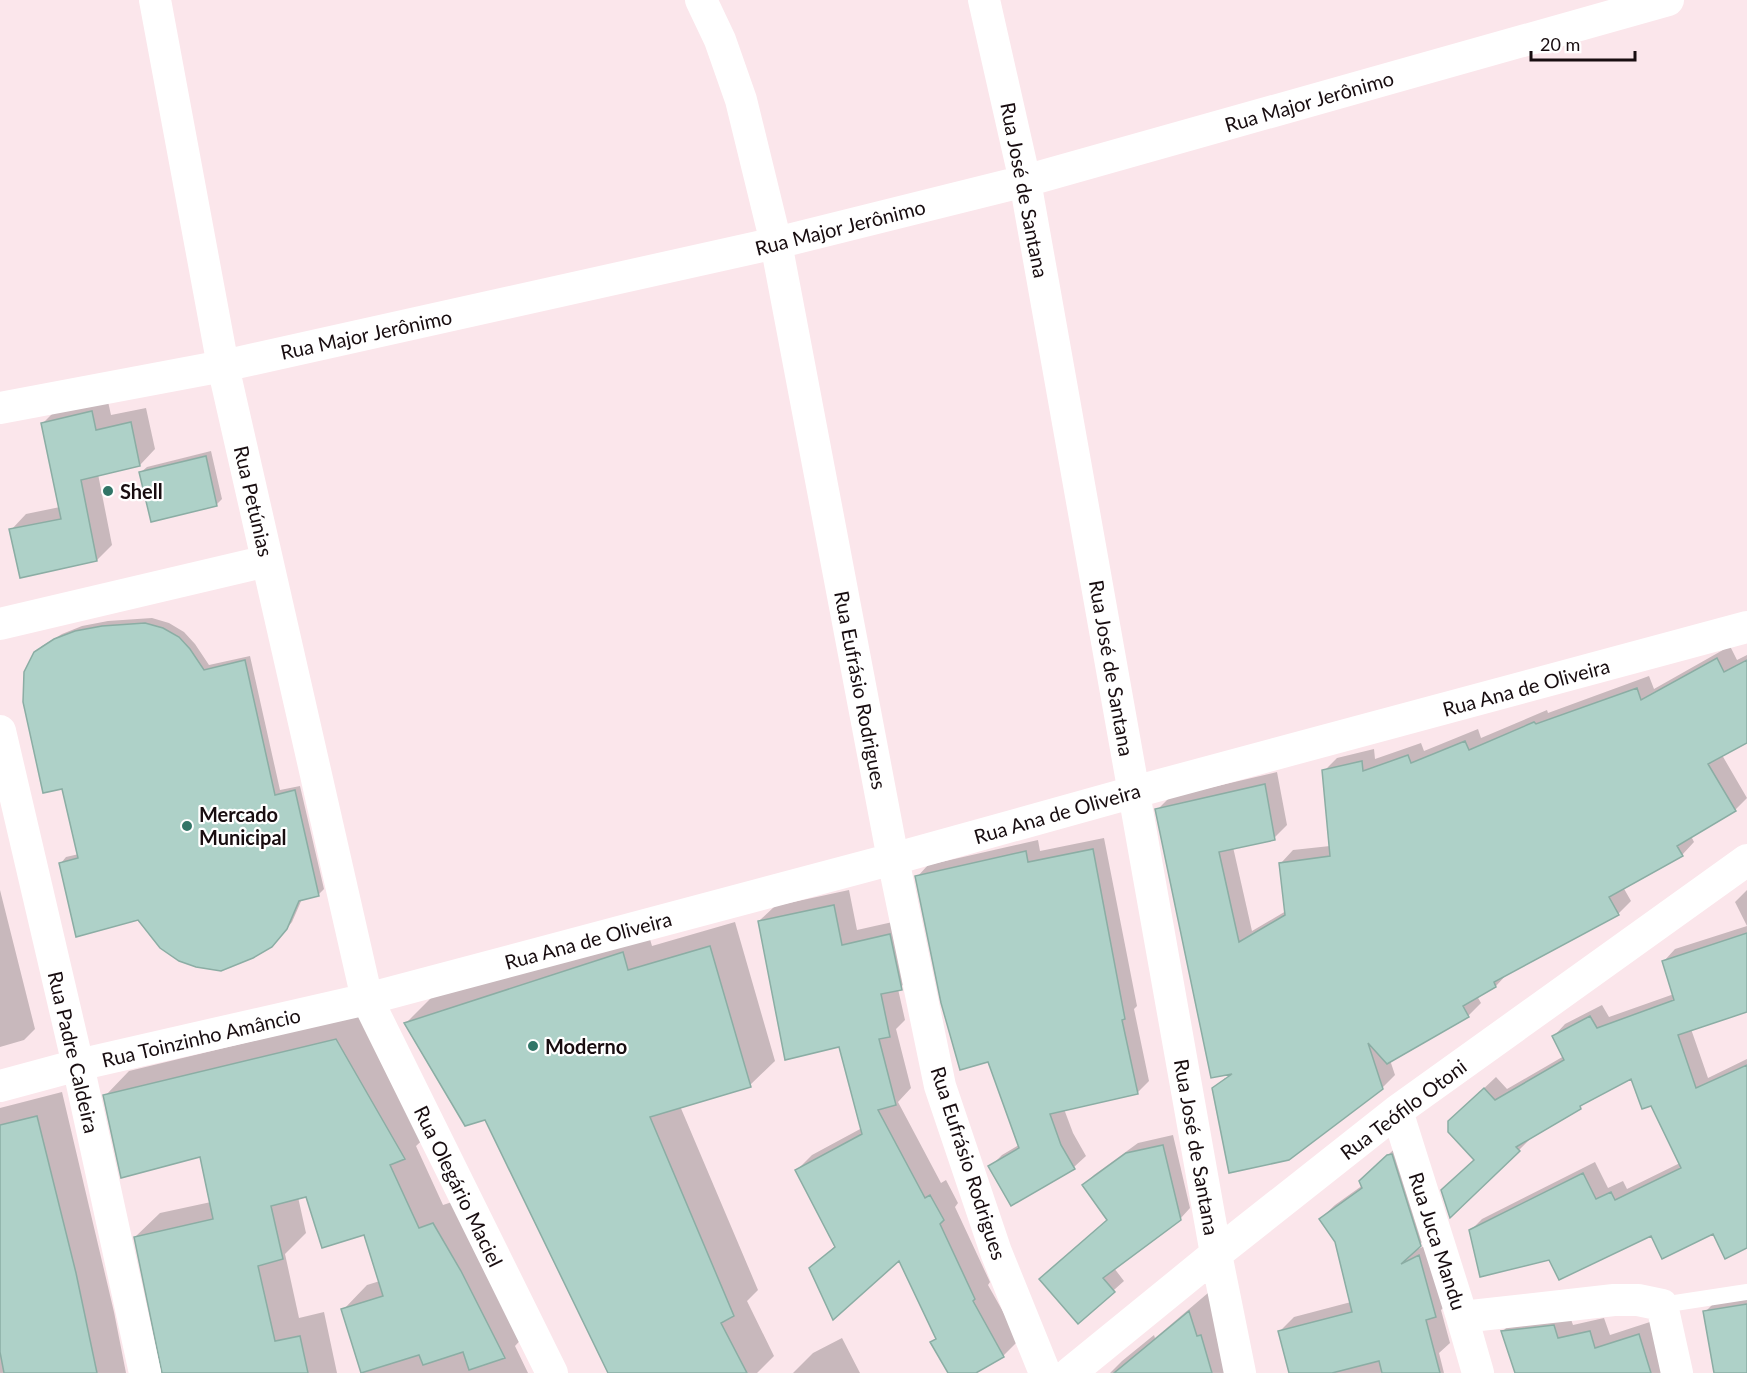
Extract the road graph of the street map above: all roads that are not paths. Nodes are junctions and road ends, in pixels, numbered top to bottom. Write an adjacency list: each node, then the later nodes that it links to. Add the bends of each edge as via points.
1 (155, 0): 7 (street, Rua Petúnias)
2 (701, 0): 6 (street, Rua Eufrásio Rodrigues, via 741,100)
3 (984, 0): 5 (street, Rua José de Santana)
4 (1668, 0): 5 (street, Rua Major Jerônimo)
5 (1025, 181): 6 (street, Rua Major Jerônimo); 13 (street, Rua José de Santana)
6 (777, 243): 7 (street, Rua Major Jerônimo); 14 (street, Rua Eufrásio Rodrigues)
7 (223, 366): 8 (street, Rua Major Jerônimo); 9 (street, Rua Petúnias)
8 (0, 408)
9 (267, 561): 10 (street); 16 (street, Rua Petúnias)
10 (0, 624)
11 (1747, 627): 13 (street, Rua Ana de Oliveira)
12 (0, 731): 17 (street, Rua Padre Caldeira)
13 (1134, 792): 14 (street, Rua Ana de Oliveira); 20 (street, Rua José de Santana)
14 (893, 859): 16 (street, Rua Ana de Oliveira); 26 (street, Rua Eufrásio Rodrigues, via 940,1086 996,1252)
15 (1747, 860): 19 (street, Rua Teófilo Otoni)
16 (367, 999): 17 (street, Rua Toinzinho Amâncio); 25 (street, Rua Olegário Maciel)
17 (78, 1065): 18 (street, Rua Toinzinho Amâncio); 24 (street, Rua Padre Caldeira)
18 (0, 1086)
19 (1397, 1111): 20 (street, Rua Teófilo Otoni); 23 (street, Rua Juca Mandu)
20 (1216, 1254): 27 (street, Rua Teófilo Otoni); 28 (street, Rua José de Santana)
21 (1747, 1292): 22 (lane)
22 (1662, 1305): 23 (street, via 1614,1300); 30 (street)
23 (1462, 1317): 29 (street, Rua Juca Mandu)
24 (145, 1373)
25 (552, 1373)
26 (1045, 1373)
27 (1070, 1373)
28 (1240, 1373)
29 (1478, 1373)
30 (1677, 1373)

